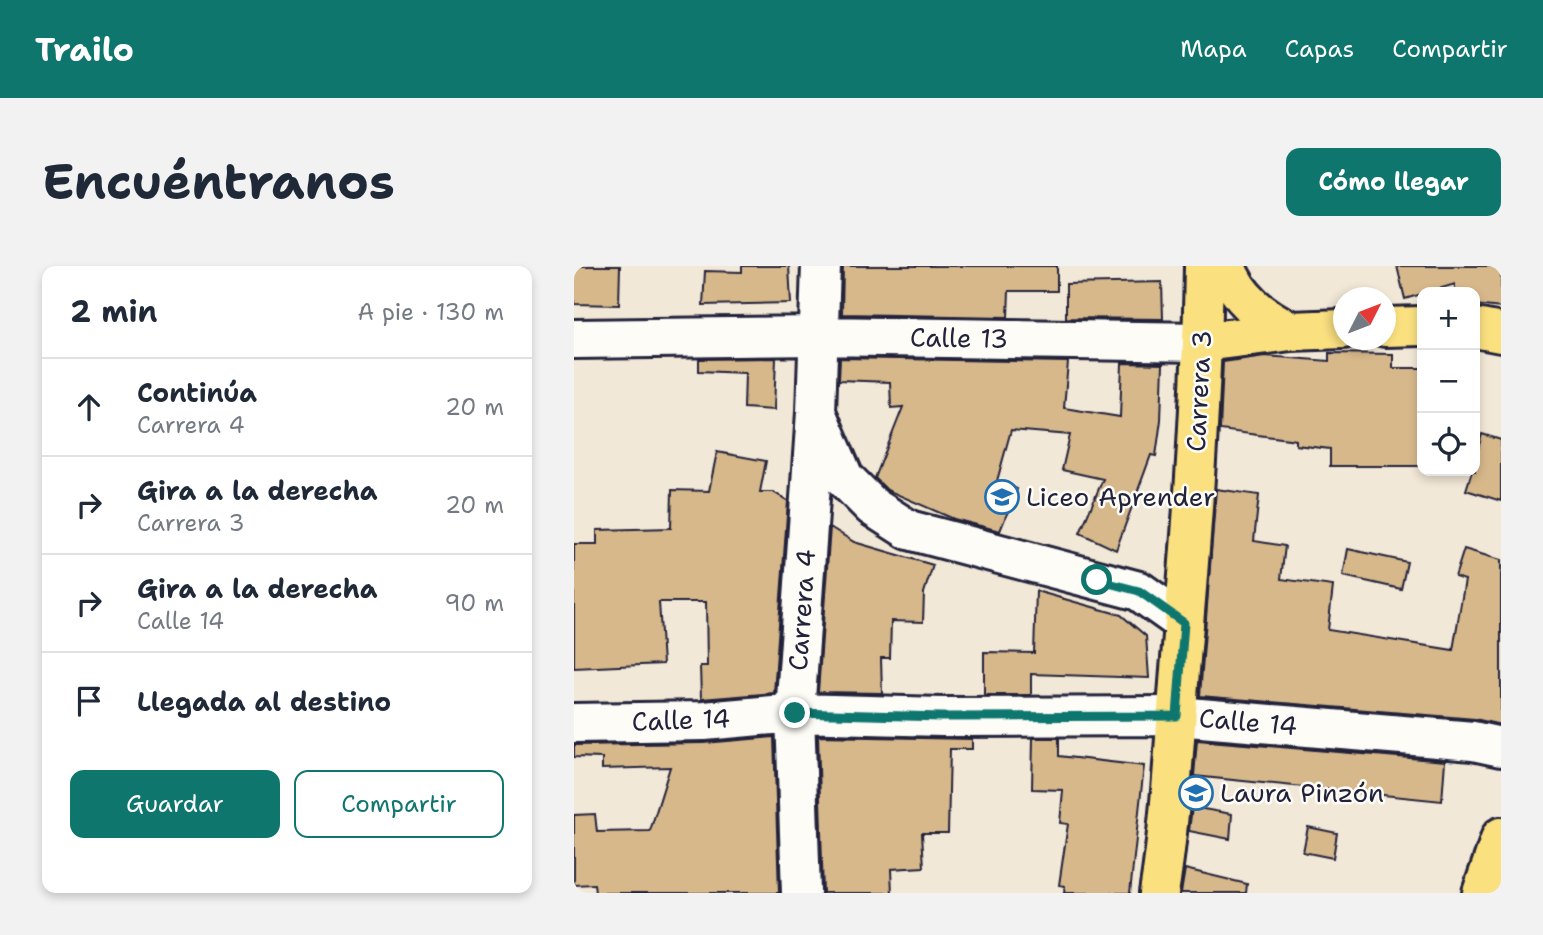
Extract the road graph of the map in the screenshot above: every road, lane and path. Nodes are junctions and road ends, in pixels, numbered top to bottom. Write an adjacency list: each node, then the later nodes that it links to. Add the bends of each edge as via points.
1 (821, 266): 10 (street, Carrera 4)
2 (1203, 266): 12 (main road, Carrera 3)
3 (1226, 266): 8 (main road, via 1243,297 1267,320)
4 (1417, 326): 5 (main road)
5 (1396, 327)
6 (1333, 329): 8 (main road, Calle 13)
7 (1480, 329): 9 (main road)
8 (1291, 331): 12 (main road, Calle 13)
9 (1501, 333)
10 (820, 336): 11 (street, Calle 13); 12 (street, Calle 13); 13 (street, Carrera 4)
11 (574, 340)
12 (1203, 342): 14 (main road, Carrera 3)
13 (816, 412): 14 (street, Carrera 4, via 844,478 873,507 909,530 1139,591); 15 (street, Carrera 4)
14 (1184, 623): 16 (main road, Carrera 3)
15 (795, 713): 16 (street, Calle 14); 17 (street, Calle 14, via 704,721); 20 (street, Carrera 4)
16 (1177, 716): 18 (street, Calle 14); 21 (main road, Carrera 3)
17 (574, 723)
18 (1501, 747)
19 (1501, 837): 22 (main road)
20 (801, 893)
21 (1159, 893)
22 (1482, 893)

